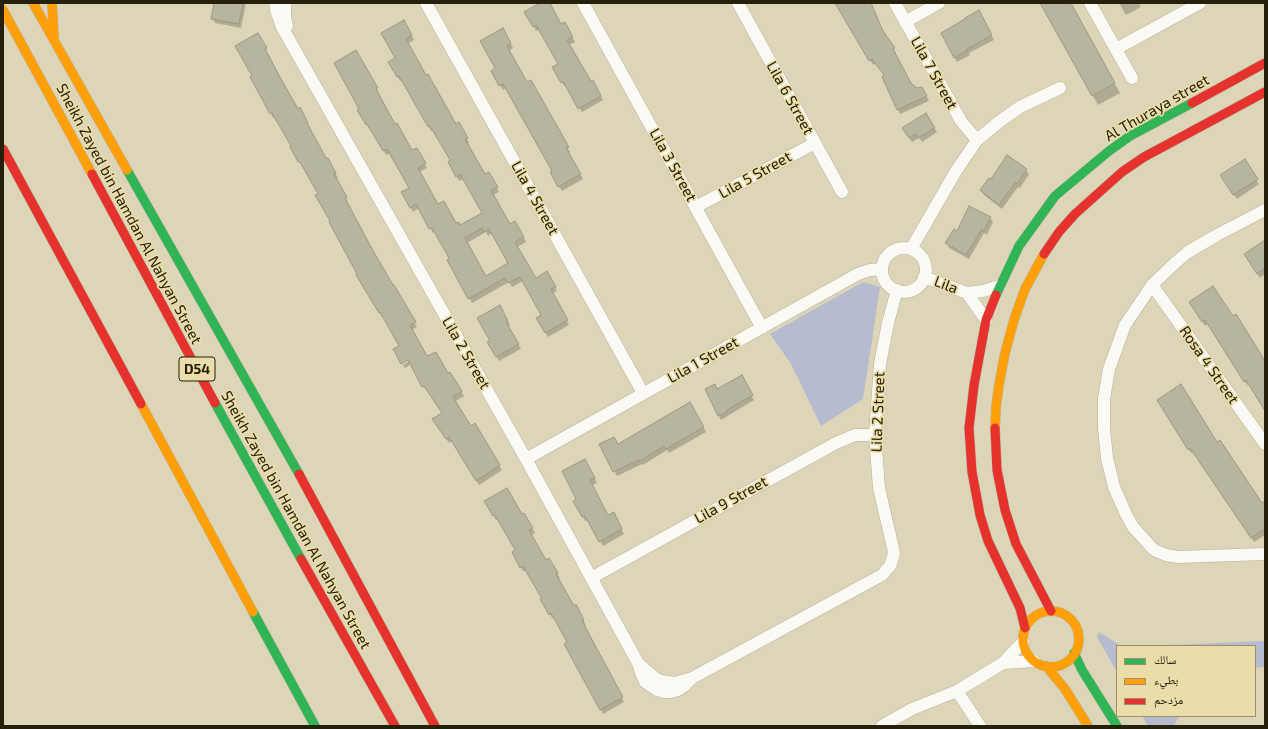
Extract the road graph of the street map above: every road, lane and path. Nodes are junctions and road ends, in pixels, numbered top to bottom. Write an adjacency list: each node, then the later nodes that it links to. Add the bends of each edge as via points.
1 (33, 3): 14 (street)
2 (52, 3): 14 (street)
3 (276, 3): 15 (street, Lila 2 Street, via 278,19)
4 (285, 3): 15 (street, Lila 2 Street, via 284,17)
5 (426, 3): 36 (street, Lila 4 Street)
6 (583, 3): 25 (street, Lila 3 Street)
7 (738, 3): 22 (street, Lila 6 Street)
8 (895, 3): 13 (street, Lila 7 Street)
9 (939, 3): 13 (street)
10 (1090, 3): 16 (street)
11 (1200, 3): 16 (street)
12 (3, 10): 51 (street, Sheikh Zayed bin Hamdan Al Nahyan Street / D54, via 262,491)
13 (905, 22): 21 (street, Lila 7 Street, via 961,121)
14 (55, 43): 52 (street, via 307,488)
15 (292, 44): 39 (street, Lila 2 Street)
16 (1116, 50): 18 (street)
17 (1265, 64): 31 (street, Al Thuraya street, via 1130,136 1083,172 1055,196 1038,217 1019,246)
18 (1132, 78)
19 (1060, 88): 21 (street, via 1020,108)
20 (1265, 92): 42 (street, via 1144,157 1122,172 1059,232 1025,289 1010,333 999,385 995,438 997,470 1005,510 1016,544)
21 (977, 140): 27 (street)
22 (815, 143): 24 (street, Lila 6 Street); 25 (street, Lila 5 Street)
23 (3, 149): 50 (street)
24 (842, 192)
25 (696, 208): 35 (street, Lila 3 Street)
26 (1265, 210): 30 (street, via 1193,249)
27 (911, 249): 28 (street, via 903,248 889,254); 29 (street, via 922,257 925,263)
28 (882, 269): 32 (street, via 886,282); 35 (street, Lila 1 Street, via 864,271)
29 (924, 277): 32 (street, via 917,288 904,292); 33 (street, Lila)
30 (1152, 285): 38 (street, Rosa 4 Street); 40 (street, via 1125,325 1109,369 1104,399 1104,428 1107,458 1117,494 1133,527 1154,550 1166,555 1178,558)
31 (999, 286): 33 (street, Lila); 34 (street, Al Thuraya street)
32 (897, 290): 37 (street, Lila 2 Street, via 880,364)
33 (967, 294): 34 (street, Lila)
34 (986, 320): 43 (street, Al Thuraya street, via 969,428 972,472 988,541 1018,602)
35 (762, 328): 36 (street, Lila 1 Street)
36 (643, 393): 39 (street, Lila 1 Street)
37 (875, 435): 41 (street, Lila 9 Street, via 854,435 836,443); 41 (street, Lila 2 Street, via 878,488 893,548 893,561 887,571 692,678 675,683 661,681 638,663)
38 (1265, 444)
39 (526, 458): 41 (street, Lila 2 Street)
40 (1265, 554)
41 (591, 578)
42 (1051, 611): 43 (street, via 1035,616); 45 (street, via 1060,612 1075,625 1078,644)
43 (1025, 628): 44 (street)
44 (1023, 642): 46 (street); 47 (street)
45 (1074, 653): 48 (street, via 1062,664); 56 (street)
46 (1034, 661): 47 (street); 48 (street)
47 (1003, 663): 49 (street)
48 (1046, 666): 55 (street, via 1065,689)
49 (957, 691): 53 (street, via 912,709); 54 (street)
50 (315, 726)
51 (395, 726)
52 (435, 726)
53 (882, 726)
54 (980, 726)
55 (1088, 726)
56 (1117, 726)

